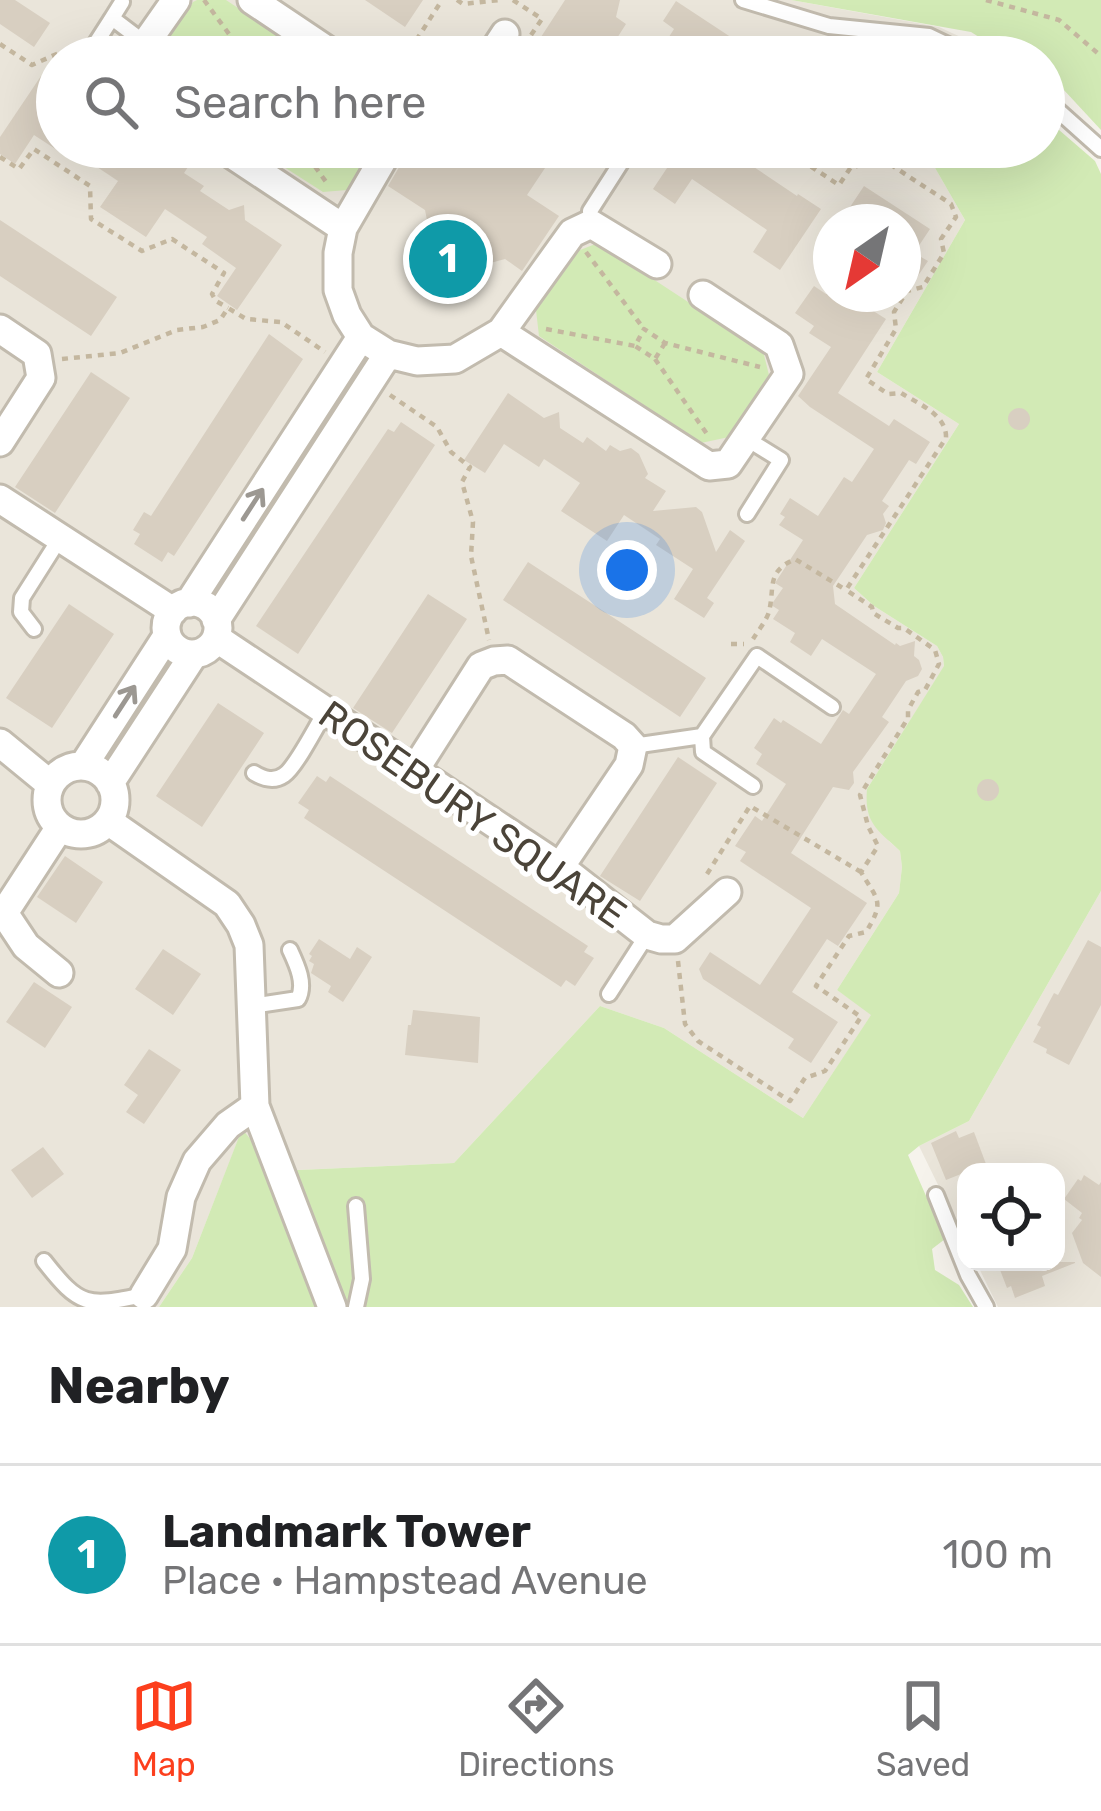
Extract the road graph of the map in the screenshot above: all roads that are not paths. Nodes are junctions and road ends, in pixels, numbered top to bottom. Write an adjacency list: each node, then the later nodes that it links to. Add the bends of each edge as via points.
1 (176, 0): 8 (street)
2 (252, 0): 9 (street)
3 (743, 0): 10 (lane, via 829,26)
4 (122, 2): 5 (lane)
5 (112, 19): 6 (lane); 7 (lane)
6 (101, 36)
7 (128, 36)
8 (151, 36)
9 (306, 36)
10 (929, 36)
11 (1065, 117): 12 (lane)
12 (1101, 149)
13 (256, 168): 16 (street)
14 (378, 168): 16 (street)
15 (618, 168): 17 (lane)
16 (346, 221): 22 (street, via 338,290)
17 (581, 228): 18 (street); 20 (street)
18 (657, 264)
19 (703, 295): 24 (street, via 779,345 789,374)
20 (505, 327): 23 (street, via 455,359); 24 (street, via 709,466 728,464)
21 (0, 329): 25 (street, via 37,354 40,378)
22 (362, 337): 23 (street); 29 (street, one-way to 22)
23 (388, 354): 31 (street)
24 (747, 439): 27 (lane, via 781,460)
25 (0, 442)
26 (0, 499): 28 (street)
27 (747, 514)
28 (60, 538): 29 (street); 30 (lane, via 22,598)
29 (176, 616): 31 (street, via 204,606); 31 (street, via 180,652); 37 (street, one-way to 29)
30 (34, 629)
31 (208, 637): 33 (street, ROSEBURY SQUARE); 40 (street)
32 (832, 706): 34 (lane, via 757,656)
33 (325, 712): 38 (street, ROSEBURY SQUARE); 39 (lane, via 288,773)
34 (702, 736): 36 (lane); 42 (lane, via 703,752)
35 (0, 743): 41 (street)
36 (633, 746): 38 (street, via 508,660 494,661 481,666); 45 (street, via 629,765)
37 (83, 766): 40 (street); 41 (street)
38 (414, 771): 45 (street, ROSEBURY SQUARE)
39 (254, 773)
40 (110, 783): 43 (street, via 115,805)
41 (50, 784): 44 (street, via 46,802)
42 (753, 786)
43 (108, 821): 44 (street, via 85,834); 52 (street, via 227,904 249,945)
44 (60, 827): 47 (street)
45 (560, 867): 48 (street, ROSEBURY SQUARE)
46 (727, 892): 48 (street, ROSEBURY SQUARE)
47 (2, 913): 50 (street)
48 (661, 937): 51 (lane)
49 (290, 950): 52 (lane, via 298,999)
50 (59, 973)
51 (609, 994)
52 (253, 1006): 53 (street)
53 (255, 1106): 57 (street, via 197,1161 172,1249); 58 (street)
54 (936, 1195): 60 (lane)
55 (356, 1206): 59 (lane)
56 (44, 1261): 57 (lane, via 79,1300 105,1305)
57 (144, 1295)
58 (332, 1307)
59 (356, 1307)
60 (986, 1307)

